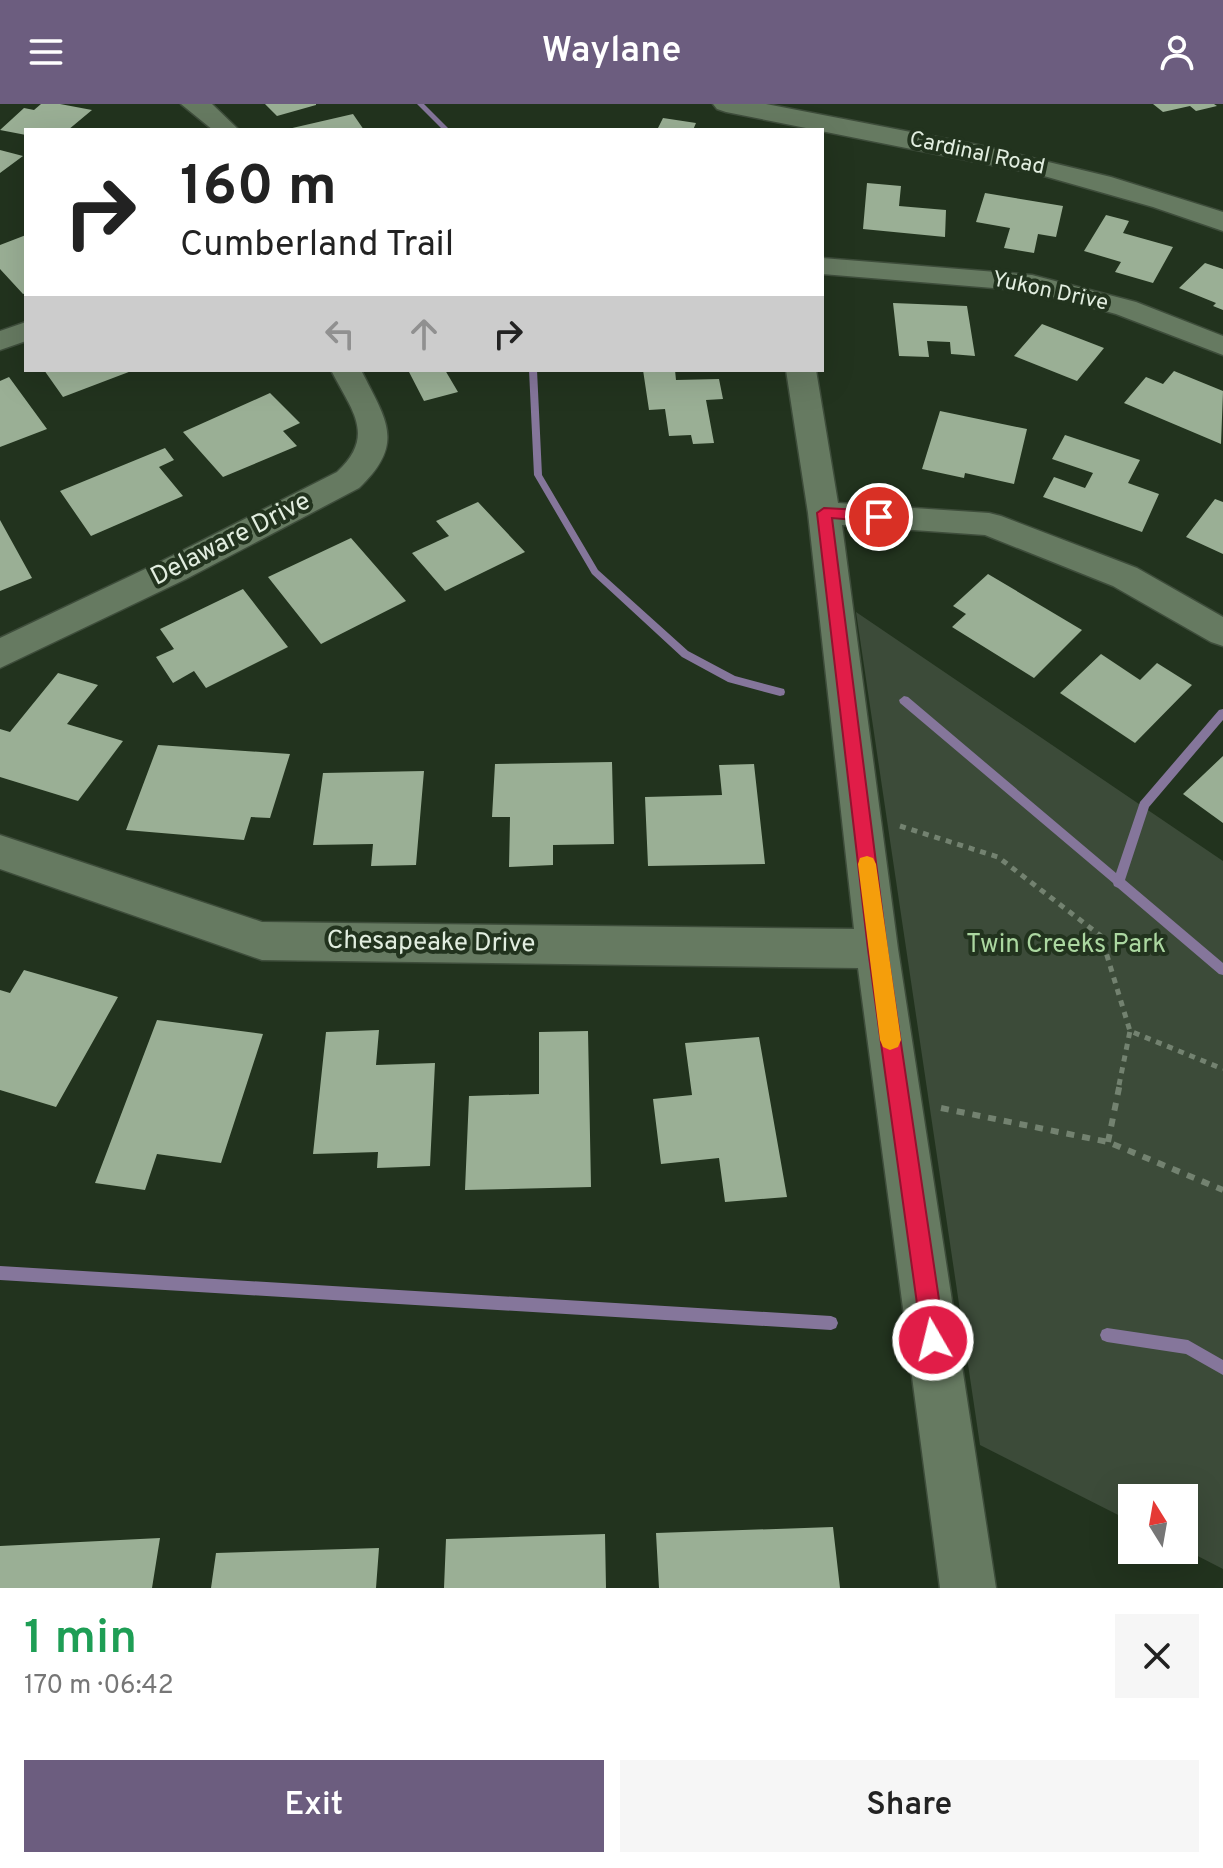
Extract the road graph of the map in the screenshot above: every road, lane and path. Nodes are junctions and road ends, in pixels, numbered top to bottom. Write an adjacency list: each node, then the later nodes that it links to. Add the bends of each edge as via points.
1 (193, 104): 4 (street)
2 (726, 104): 3 (street, Cardinal Road)
3 (814, 126): 5 (street, Cardinal Road, via 1019,162 1126,187)
4 (225, 128)
5 (1223, 222)
6 (824, 266): 9 (street, Yukon Drive, via 1032,283 1126,308)
7 (24, 332): 8 (street)
8 (0, 341)
9 (1223, 346)
10 (347, 372): 14 (street, Delaware Drive, via 376,441 362,469 174,570)
11 (801, 372): 12 (street)
12 (824, 513): 13 (street, via 989,524 1125,577); 15 (street)
13 (1223, 633)
14 (0, 654)
15 (861, 813): 17 (street); 18 (path, via 998,857 1101,936)
16 (0, 852): 17 (street, Chesapeake Drive, via 262,941)
17 (877, 949): 20 (street)
18 (1130, 1031): 19 (path); 21 (path)
19 (1223, 1069)
20 (899, 1100): 21 (path); 23 (street)
21 (1108, 1142): 22 (path)
22 (1223, 1190)
23 (968, 1588)

